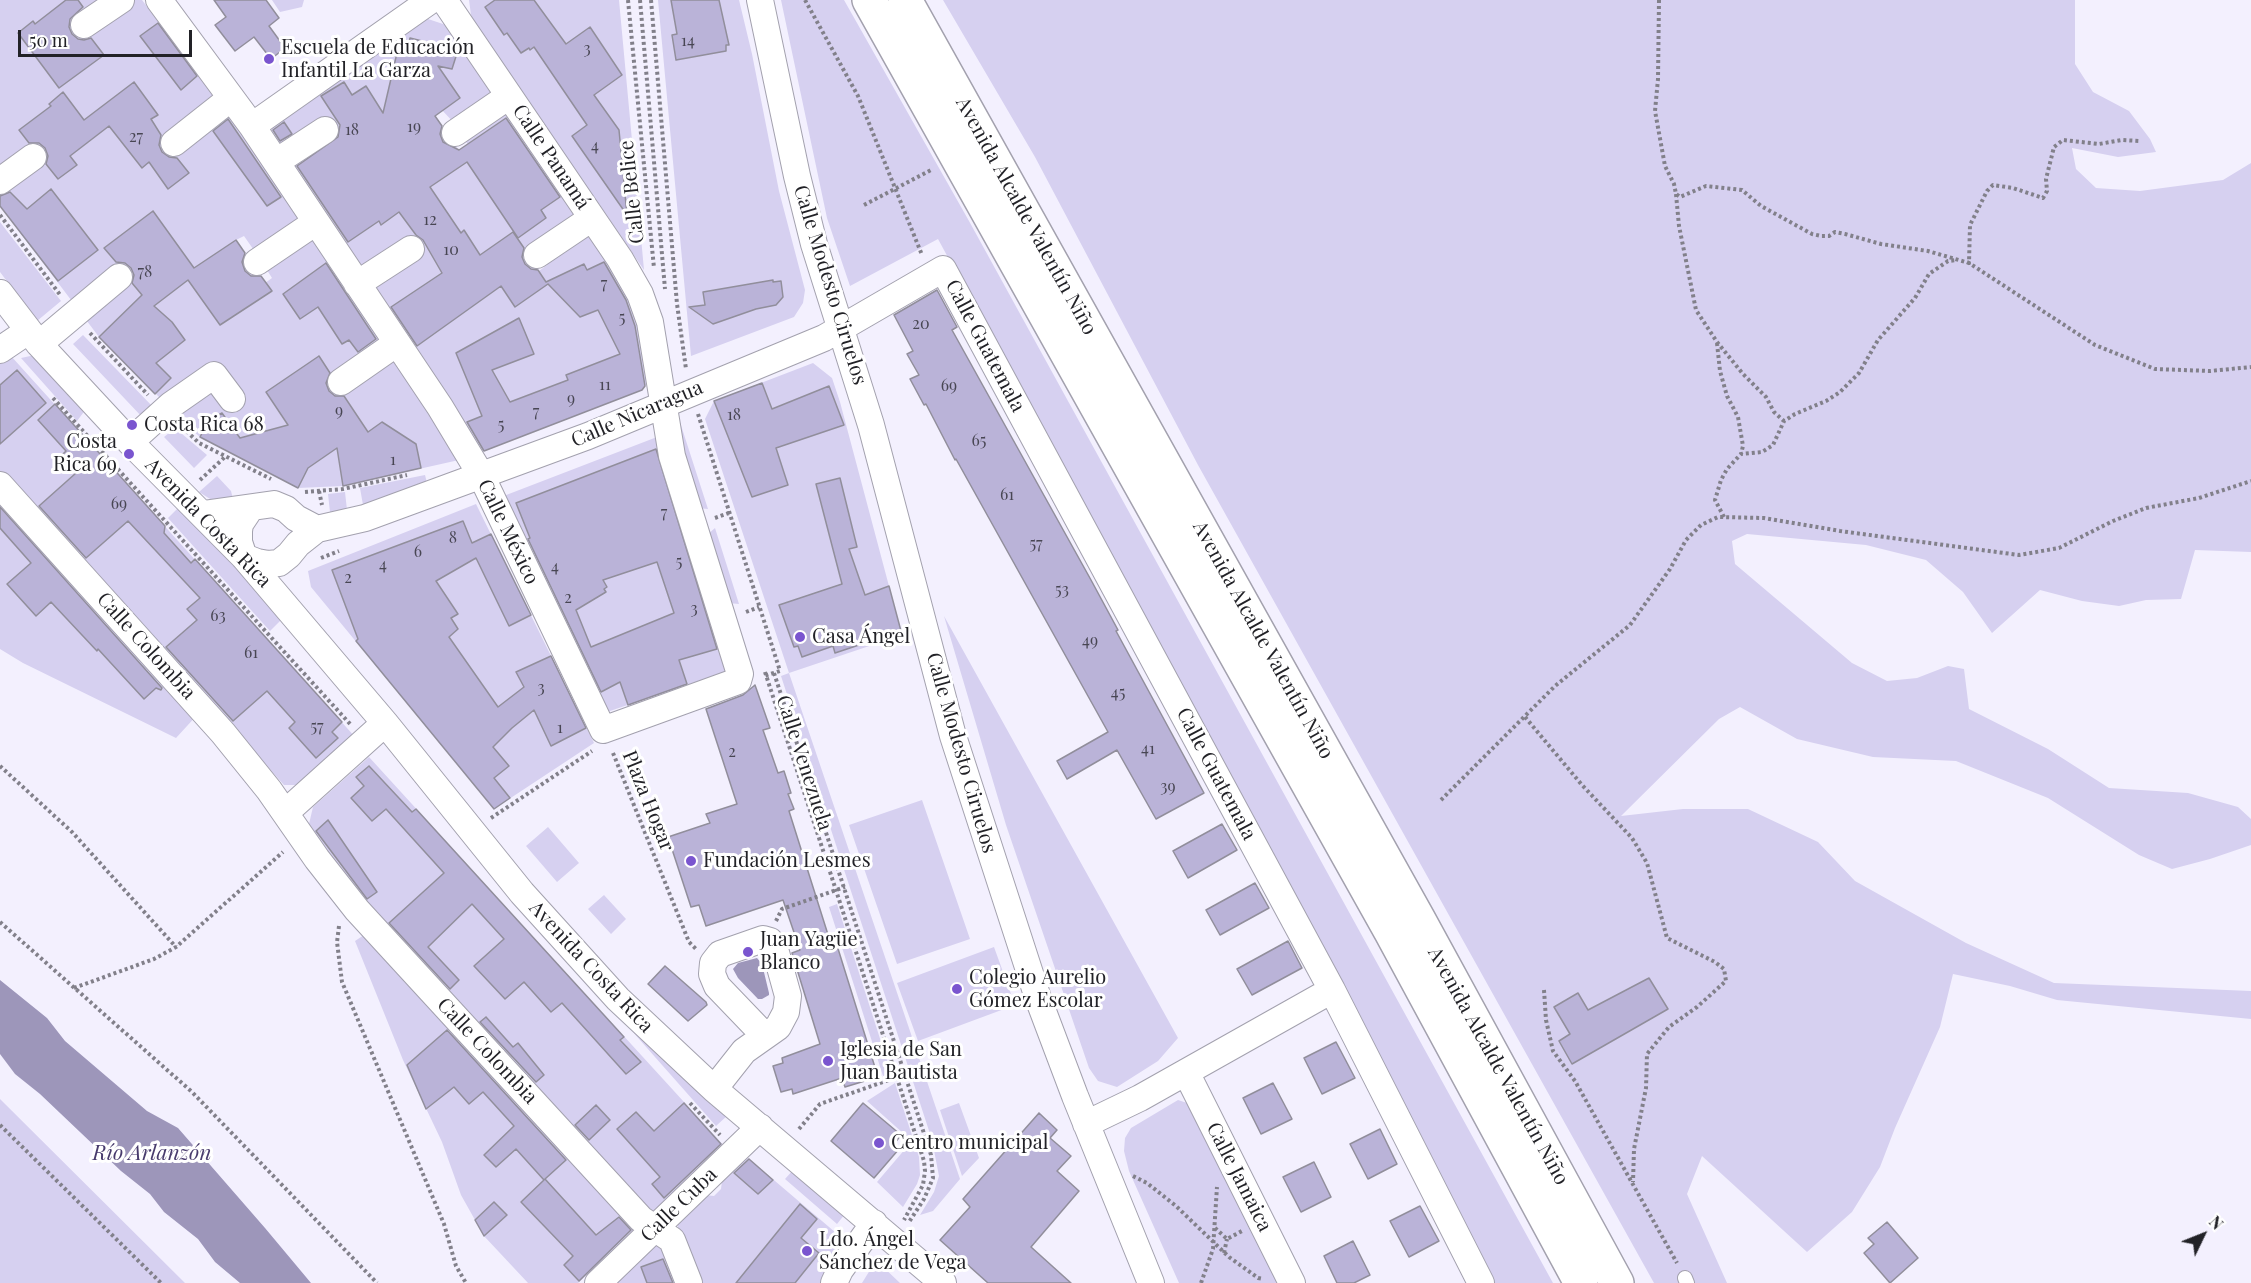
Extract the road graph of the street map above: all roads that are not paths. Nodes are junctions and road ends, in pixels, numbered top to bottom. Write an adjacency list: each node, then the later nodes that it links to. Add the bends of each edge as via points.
1 (121, 0): 8 (street)
2 (159, 0): 10 (street, Calle México)
3 (431, 0): 11 (street)
4 (444, 0): 9 (street, Calle Panamá)
5 (760, 0): 27 (street, Calle Modesto Ciruelos, via 797,176)
6 (869, 0): 60 (street, Avenida Alcalde Valentín Niño, via 1385,921)
7 (905, 0): 61 (street, Avenida Alcalde Valentín Niño, via 1413,909)
8 (84, 25)
9 (509, 96): 13 (street, Calle Panamá); 18 (street, Calle Panamá)
10 (231, 98): 11 (street, Calle México); 14 (street)
11 (252, 126): 16 (street, Calle México)
12 (325, 130): 16 (street)
13 (455, 133)
14 (174, 143)
15 (33, 157): 17 (street)
16 (276, 162): 19 (street, Calle México)
17 (0, 181)
18 (592, 218): 21 (street, Calle Panamá); 33 (street, Calle Panamá, via 640,294)
19 (316, 222): 22 (street); 25 (street, Calle México)
20 (411, 249): 25 (street)
21 (537, 255)
22 (257, 262)
23 (937, 272): 27 (street, Calle Nicaragua); 45 (street, Calle Guatemala)
24 (119, 277): 28 (street, via 75,314)
25 (357, 284): 29 (street, Calle México)
26 (0, 293): 28 (street, Avenida Costa Rica)
27 (841, 329): 33 (street, Calle Nicaragua); 49 (street, Calle Modesto Ciruelos, via 878,448 953,736 1038,998)
28 (34, 337): 30 (street); 34 (street, Avenida Costa Rica)
29 (397, 343): 31 (street); 35 (street, Calle México)
30 (0, 350)
31 (341, 382)
32 (232, 399): 34 (street, Avenida Costa Rica, via 214,375)
33 (676, 400): 35 (street, Calle Nicaragua); 35 (street, Calle México, via 672,456 740,679 605,735)
34 (130, 442): 38 (street, Avenida Costa Rica)
35 (481, 475): 39 (street, Calle Nicaragua)
36 (0, 485): 44 (street, Calle Colombia, via 186,690)
37 (250, 509): 38 (street); 39 (street, via 274,504 286,509); 40 (street, via 239,531)
38 (203, 514): 40 (street, Avenida Costa Rica)
39 (306, 538): 41 (street)
40 (244, 556): 41 (street, via 268,564); 42 (street, Avenida Costa Rica)
41 (279, 562): 42 (street, Avenida Costa Rica, via 280,591)
42 (286, 606): 43 (street, Avenida Costa Rica)
43 (385, 723): 44 (street); 48 (street, Avenida Costa Rica, via 522,893 618,999)
44 (285, 813): 51 (street, Calle Colombia, via 357,910 641,1219)
45 (1332, 990): 47 (street); 59 (street, Calle Guatemala)
46 (765, 1036): 46 (street, via 778,1027 786,1012 788,996 775,949 763,939 720,954 713,963 712,974 717,986); 48 (street, via 744,1051)
47 (1186, 1072): 49 (street); 58 (street, Calle Jamaica)
48 (714, 1089): 50 (street, Avenida Costa Rica)
49 (1086, 1124): 57 (street, Calle Modesto Ciruelos)
50 (760, 1127): 51 (street, Calle Cuba); 52 (street, Avenida Costa Rica)
51 (654, 1228): 53 (street, Calle Cuba); 54 (street, Calle Colombia, via 672,1240)
52 (890, 1229): 55 (street, via 840,1270); 56 (street, Avenida Costa Rica)
53 (598, 1283)
54 (690, 1283)
55 (834, 1283)
56 (943, 1283)
57 (1151, 1283)
58 (1292, 1283)
59 (1481, 1283)
60 (1581, 1283)
61 (1617, 1283)

